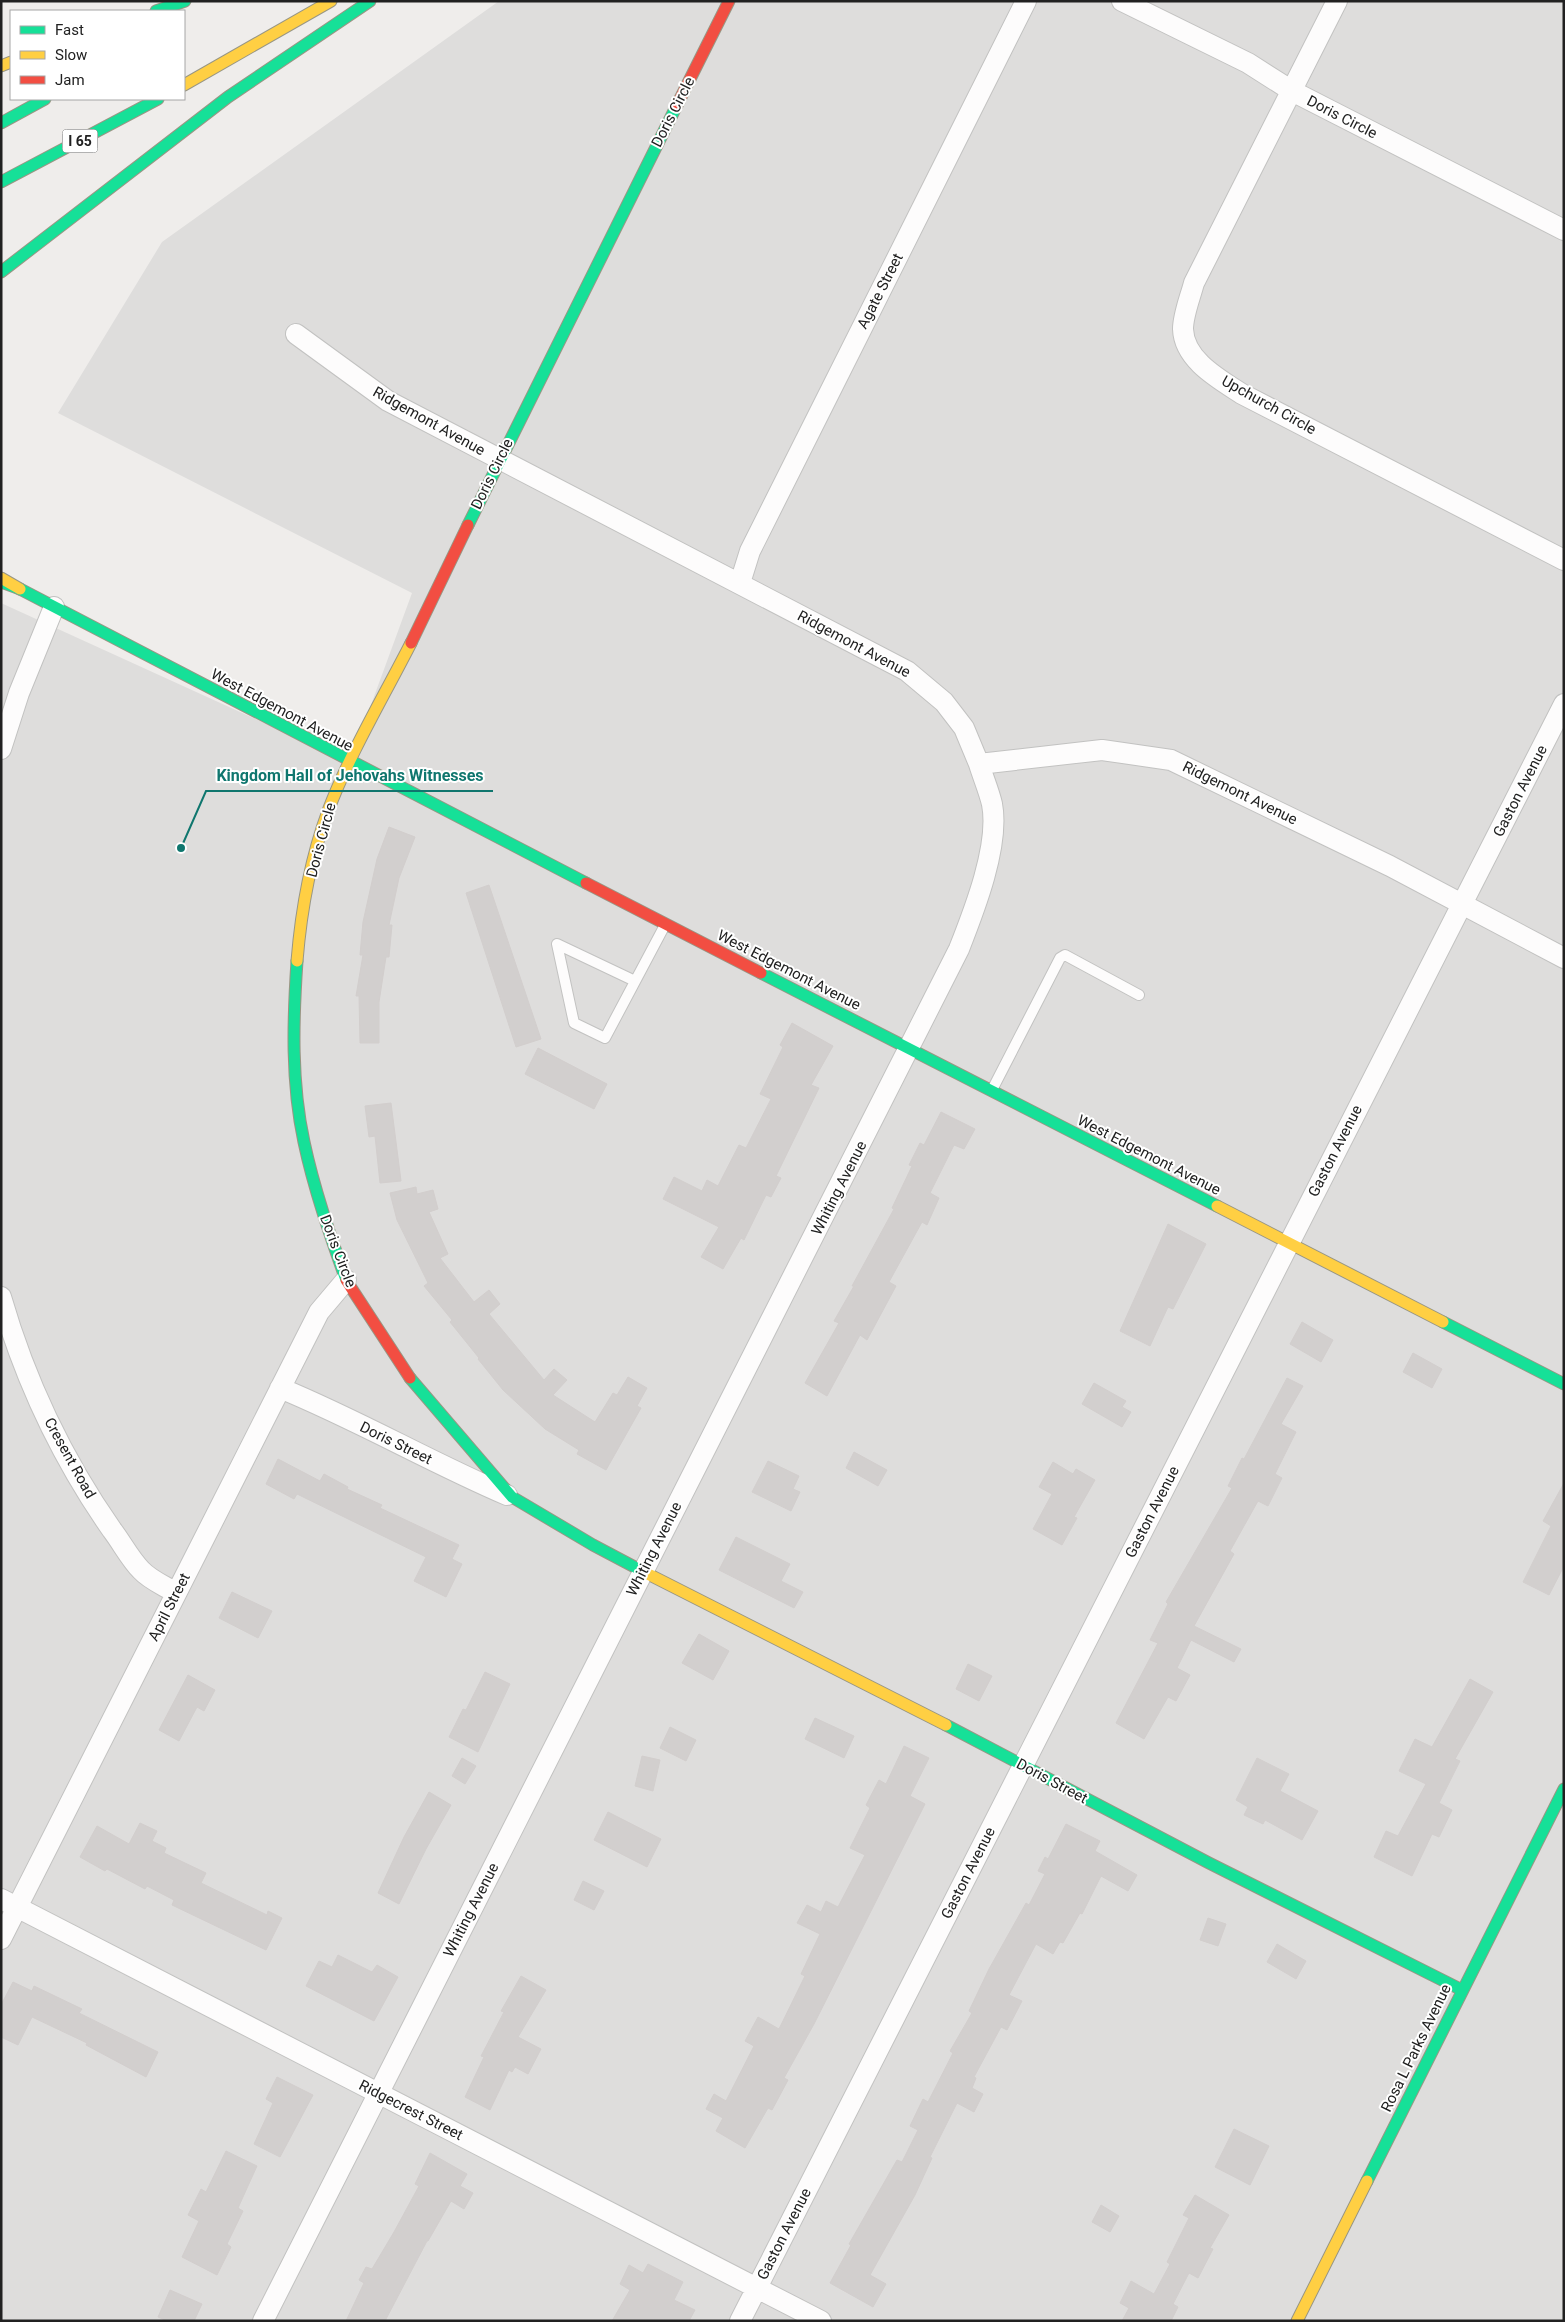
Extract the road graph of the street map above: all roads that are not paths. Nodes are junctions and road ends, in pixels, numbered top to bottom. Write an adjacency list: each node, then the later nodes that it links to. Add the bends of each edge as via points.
1 (185, 1): 9 (main road)
2 (194, 1): 10 (main road)
3 (331, 1): 11 (main road)
4 (370, 1): 18 (main road, via 311,37 225,100)
5 (729, 1): 20 (main road, Doris Circle)
6 (1026, 1): 24 (street, Agate Street, via 750,550)
7 (1122, 1): 12 (street, Doris Circle, via 1248,63)
8 (1337, 1): 12 (street, Upchurch Circle)
9 (159, 10)
10 (181, 10)
11 (185, 84)
12 (1292, 91): 17 (street, Doris Circle); 21 (street, Upchurch Circle, via 1194,283 1183,327 1190,351 1198,362 1242,394)
13 (43, 100): 15 (main road)
14 (156, 100): 16 (main road, I 65)
15 (1, 123)
16 (1, 182)
17 (1564, 230)
18 (1, 272)
19 (296, 334): 20 (street, Ridgemont Avenue, via 388,401)
20 (498, 460): 24 (street, Ridgemont Avenue); 29 (main road, Doris Circle, via 419,628)
21 (1564, 560)
22 (1, 578): 25 (main road)
23 (1, 582): 25 (main road, West Edgemont Avenue)
24 (740, 583): 30 (street, Ridgemont Avenue, via 889,660 920,680 944,702 964,728)
25 (20, 589): 26 (main road, West Edgemont Avenue)
26 (54, 607): 28 (street, via 19,693); 29 (main road, West Edgemont Avenue)
27 (1564, 704): 31 (street, Gaston Avenue)
28 (1, 749)
29 (350, 762): 32 (main road, West Edgemont Avenue); 39 (main road, Doris Circle, via 328,812 314,862 299,933 293,1018 296,1088 304,1141 318,1197)
30 (978, 764): 31 (street, Ridgemont Avenue, via 1102,750 1171,760 1390,866); 36 (street, Whiting Avenue, via 992,805 991,842 984,878 959,949)
31 (1462, 906): 33 (street, Ridgemont Avenue); 38 (street, Gaston Avenue)
32 (665, 924): 34 (lane); 36 (main road, West Edgemont Avenue)
33 (1564, 958)
34 (635, 980): 34 (lane, via 605,1038 574,1023 557,944)
35 (1139, 995): 37 (lane, via 1064,955)
36 (910, 1049): 37 (main road, West Edgemont Avenue); 44 (street, Whiting Avenue)
37 (991, 1091): 38 (main road, West Edgemont Avenue)
38 (1288, 1243): 41 (main road, West Edgemont Avenue); 46 (street, Gaston Avenue)
39 (346, 1280): 42 (street, April Street, via 320,1312); 43 (main road, Doris Circle, via 416,1387)
40 (1, 1297): 45 (street, Cresent Road, via 31,1379 72,1466 140,1569)
41 (1564, 1384)
42 (280, 1388): 43 (street, Doris Street); 45 (street, April Street)
43 (512, 1497): 44 (main road, Doris Circle)
44 (643, 1571): 46 (main road, Doris Street); 51 (street, Whiting Avenue)
45 (176, 1594): 48 (street, April Street)
46 (1023, 1766): 50 (main road, Doris Street); 52 (street, Gaston Avenue)
47 (1564, 1789): 50 (main road, Rosa L Parks Avenue)
48 (9, 1903): 49 (street, April Street); 51 (street, Ridgecrest Street)
49 (1, 1939)
50 (1462, 1990): 56 (main road, Rosa L Parks Avenue)
51 (379, 2093): 52 (street, Ridgecrest Street); 53 (street, Whiting Avenue)
52 (757, 2288): 54 (street, Gaston Avenue); 55 (street, Ridgecrest Street)
53 (263, 2321)
54 (740, 2321)
55 (821, 2321)
56 (1297, 2321)

